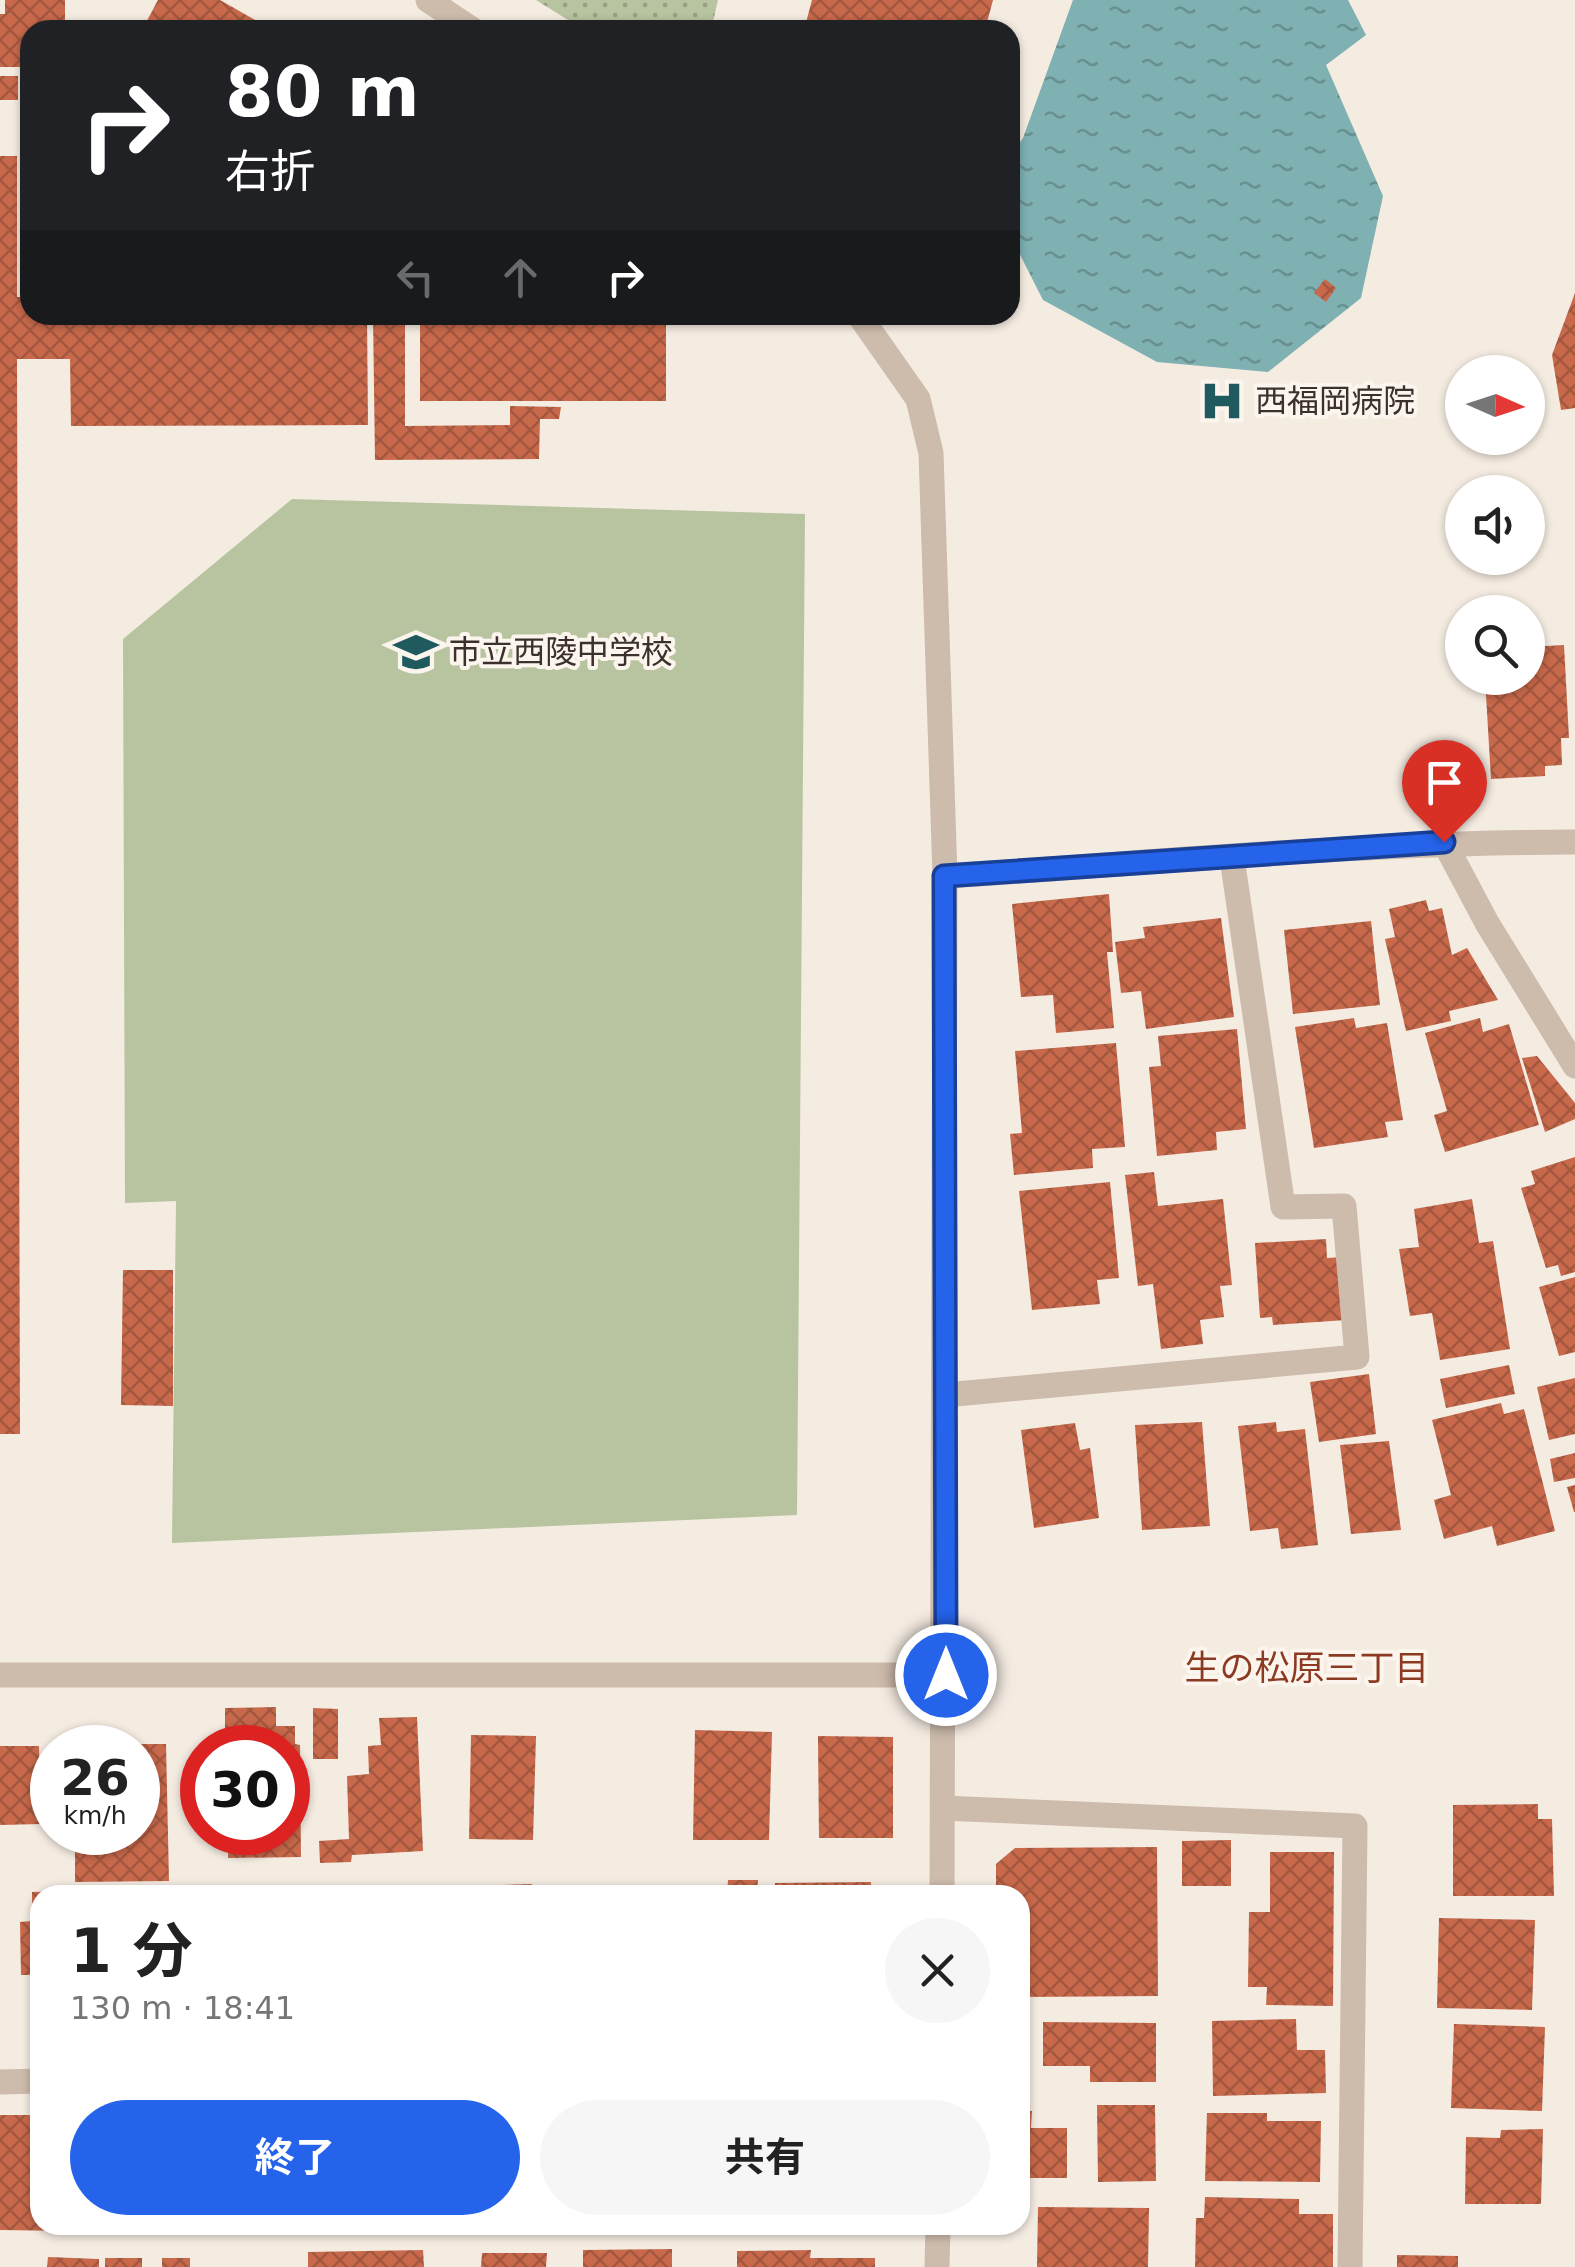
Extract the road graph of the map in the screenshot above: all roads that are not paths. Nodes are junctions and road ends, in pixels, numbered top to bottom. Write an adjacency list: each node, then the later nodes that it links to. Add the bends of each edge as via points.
1 (428, 0): 2 (street)
2 (458, 20)
3 (866, 325): 7 (street, via 918,399 932,453)
4 (1444, 842): 5 (street); 6 (street); 8 (street)
5 (1575, 842)
6 (1232, 858): 7 (street); 9 (street, via 1283,1208 1344,1206 1357,1357)
7 (944, 876): 9 (street)
8 (1575, 1066)
9 (945, 1395): 11 (street)
10 (0, 1675): 11 (street)
11 (946, 1675): 12 (street)
12 (943, 1808): 13 (street); 18 (street, via 1355,1826)
13 (942, 1885)
14 (30, 2081): 15 (street)
15 (0, 2082)
16 (938, 2235): 17 (street)
17 (937, 2267)
18 (1350, 2267)

